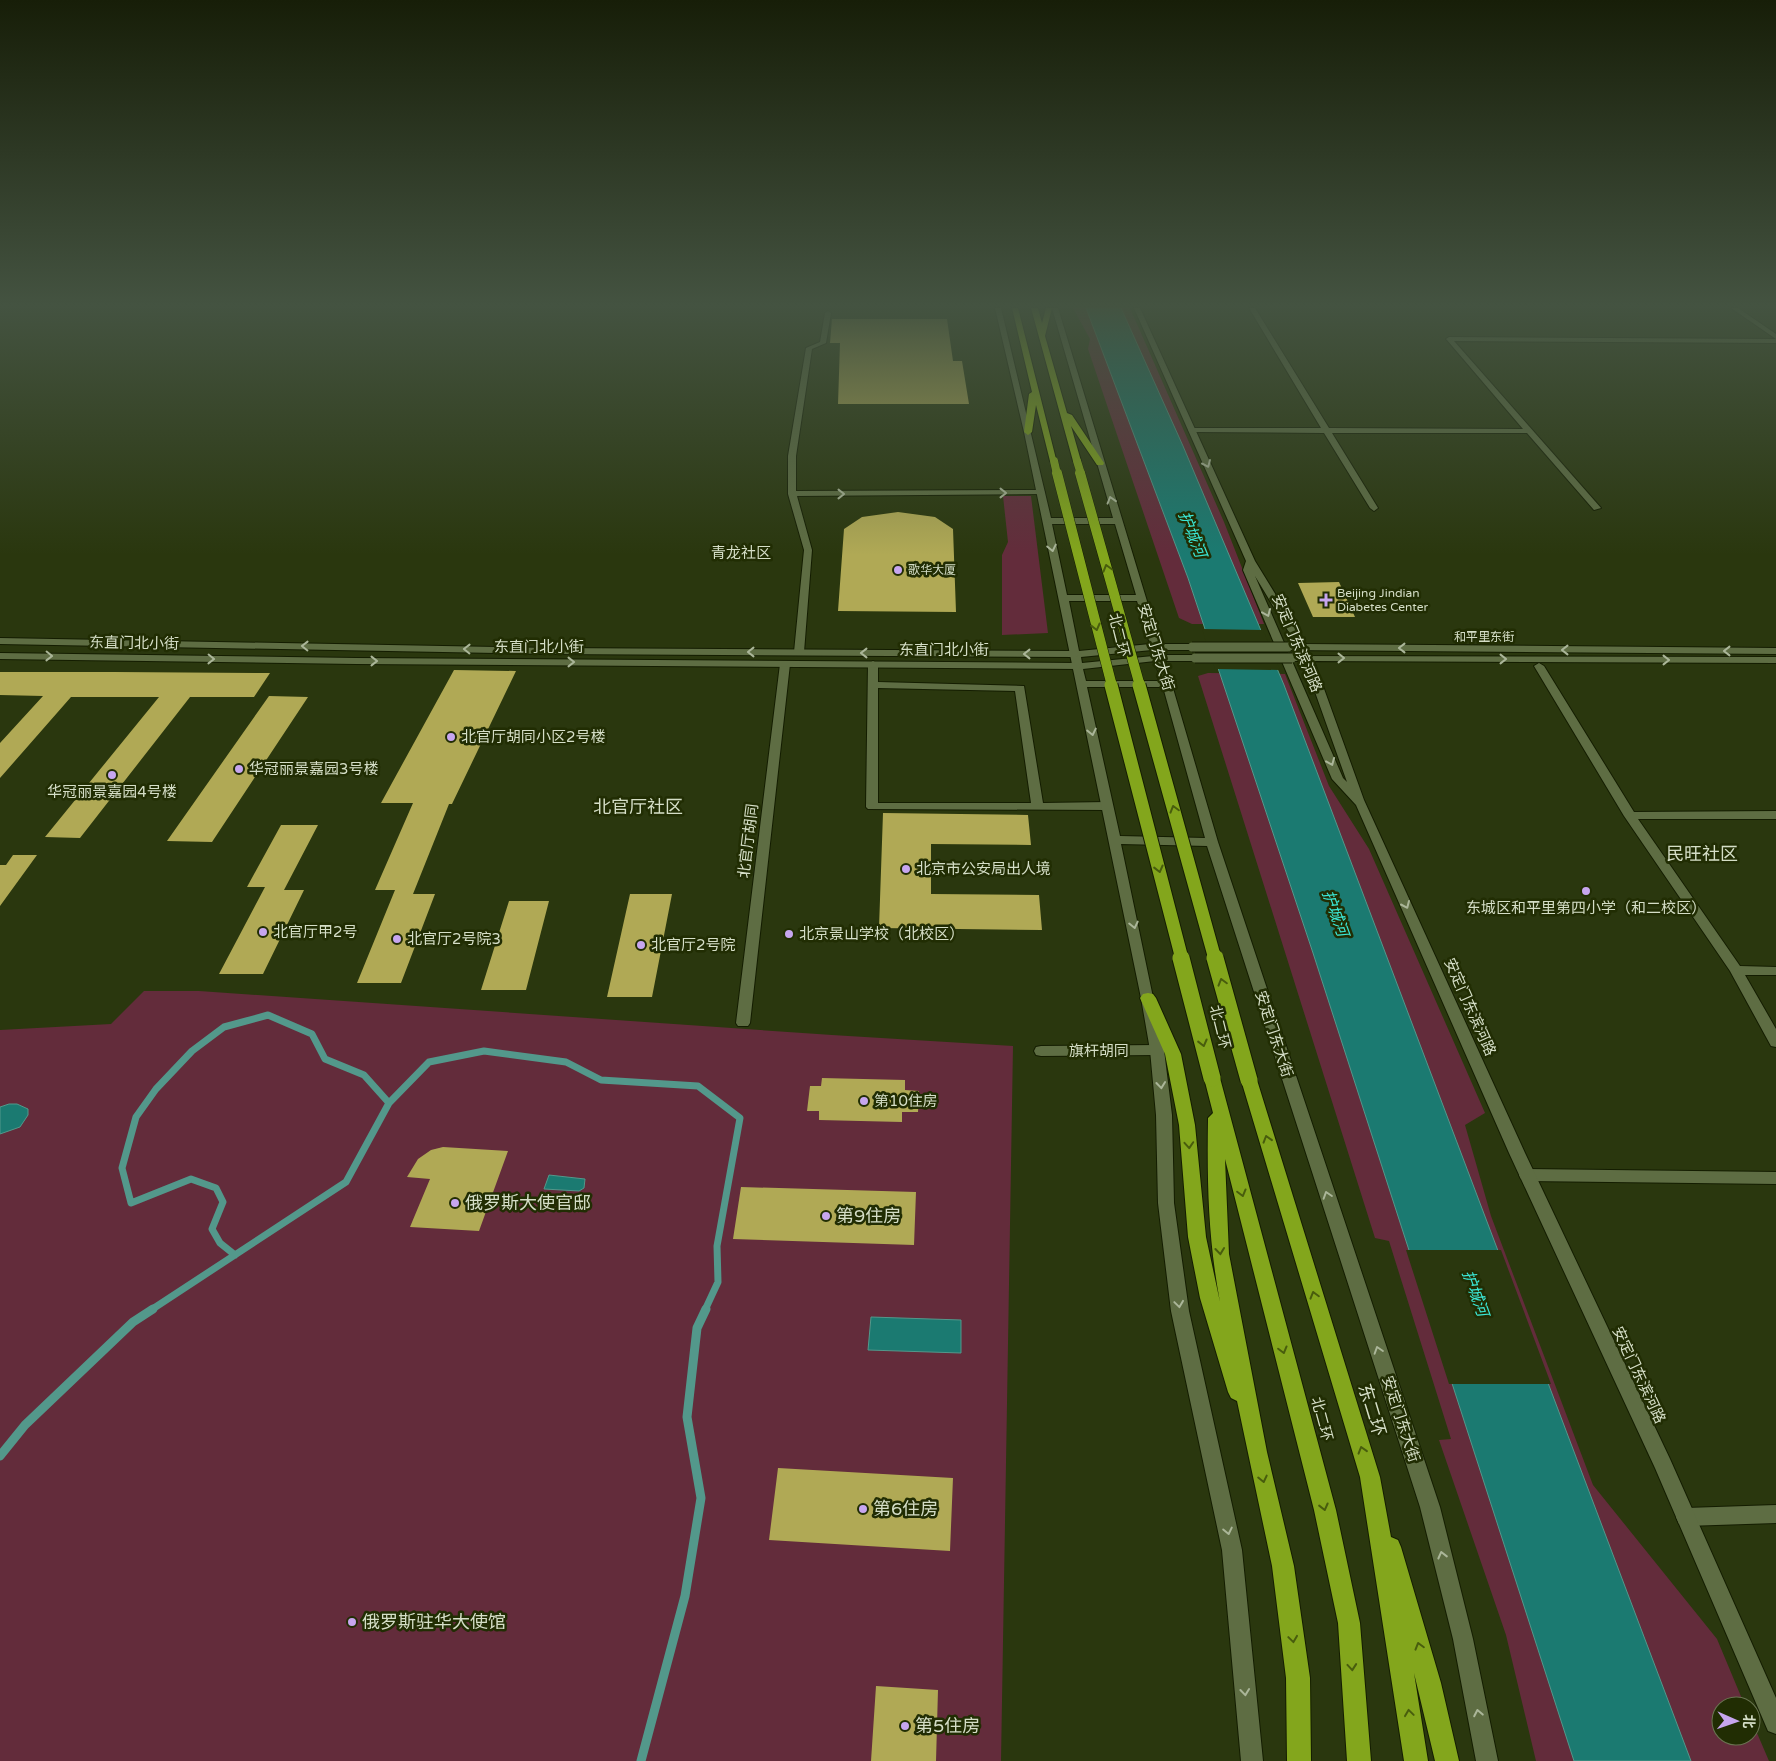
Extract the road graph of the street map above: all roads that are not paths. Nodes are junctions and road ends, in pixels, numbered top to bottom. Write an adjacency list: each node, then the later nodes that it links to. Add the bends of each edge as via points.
1 (802, 390): 17 (street, via 792,456)
2 (1018, 390): 14 (street)
3 (1033, 390): 14 (highway)
4 (1035, 390): 58 (highway, 北二环, one-way to 58, bridge)
5 (1057, 390): 10 (highway, 北二环)
6 (1079, 390): 15 (street, 安定门东大街)
7 (1174, 390): 11 (street, 安定门东滨河路)
8 (1301, 390): 13 (street)
9 (1493, 390): 12 (street)
10 (1060, 403): 15 (highway); 57 (highway, 北二环, one-way to 10, bridge)
11 (1192, 430): 13 (street); 22 (street, 安定门东滨河路, one-way to 22)
12 (1528, 430): 13 (street); 19 (street)
13 (1326, 431): 18 (street)
14 (1028, 432): 16 (street)
15 (1100, 462): 21 (street, 安定门东大街, one-way to 15)
16 (1040, 492): 17 (street, one-way to 16); 20 (street)
17 (792, 494): 29 (street, via 808,550)
18 (1374, 508)
19 (1597, 508)
20 (1047, 521): 21 (street); 23 (street, one-way to 23)
21 (1118, 521): 24 (street, 安定门东大街)
22 (1251, 561): 30 (street); 43 (street, 安定门东滨河路, one-way to 43, via 1248,570 1338,779)
23 (1063, 598): 24 (street); 31 (street)
24 (1141, 598): 26 (street, 安定门东大街)
25 (0, 641): 27 (street, 东直门北小街, one-way to 25)
26 (1155, 647): 30 (street, 和平里东街, bridge, via 1288,647); 31 (street, 东直门北小街); 33 (street, 安定门东大街)
27 (551, 651): 29 (street, 东直门北小街, one-way to 27); 35 (street)
28 (1776, 651): 30 (street, 和平里东街, one-way to 30)
29 (799, 652): 31 (street, 东直门北小街, one-way to 29)
30 (1306, 653): 33 (street, 和平里东街, bridge, via 1292,658); 34 (street, 和平里东街, one-way to 34); 43 (street)
31 (1076, 654): 38 (street)
32 (0, 656): 35 (street, 东直门北小街, one-way to 35)
33 (1159, 658): 38 (street, 东直门北小街); 41 (street, 安定门东大街)
34 (1776, 660)
35 (546, 662): 36 (street, 东直门北小街, one-way to 36)
36 (785, 664): 37 (street, 东直门北小街); 53 (street, 北官厅胡同)
37 (873, 664): 38 (street, 东直门北小街); 42 (street)
38 (1078, 666): 40 (street)
39 (1539, 666): 47 (street)
40 (1082, 684): 41 (street); 45 (street, one-way to 45)
41 (1167, 684): 49 (street, 安定门东大街)
42 (873, 685): 44 (street, via 1020,688); 44 (street, via 872,807)
43 (1361, 804): 59 (street, 安定门东滨河路, one-way to 59)
44 (1038, 805): 45 (street)
45 (1107, 806): 48 (street)
46 (1776, 815): 47 (street)
47 (1630, 816): 50 (street)
48 (1115, 840): 49 (street); 52 (street, one-way to 52)
49 (1212, 842): 71 (street, 安定门东大街, one-way to 49, via 1463,1639 1430,1508)
50 (1736, 970): 51 (street); 54 (street)
51 (1776, 971)
52 (1148, 998): 55 (street); 61 (highway, one-way to 61, via 1173,1054 1187,1124 1197,1237 1209,1298)
53 (743, 1023)
54 (1776, 1042)
55 (1157, 1050): 56 (street, 旗杆胡同); 66 (street, one-way to 66, via 1164,1116 1167,1213 1180,1311 1232,1550)
56 (1040, 1051)
57 (1250, 1080): 62 (highway, 东二环, one-way to 57)
58 (1214, 1087): 61 (highway, one-way to 61, via 1220,1254); 68 (highway, 北二环, one-way to 68, via 1325,1510 1349,1623)
59 (1527, 1175): 60 (street); 64 (street, 安定门东滨河路)
60 (1776, 1178)
61 (1256, 1452): 67 (highway, one-way to 67, via 1286,1585 1298,1678)
62 (1370, 1477): 69 (highway, 东二环, one-way to 62); 70 (highway, one-way to 62, via 1429,1683)
63 (1776, 1514): 64 (street)
64 (1686, 1517): 65 (street, 安定门东滨河路)
65 (1776, 1723)
66 (1252, 1761)
67 (1299, 1761)
68 (1359, 1761)
69 (1416, 1761)
70 (1447, 1761)
71 (1488, 1761)

